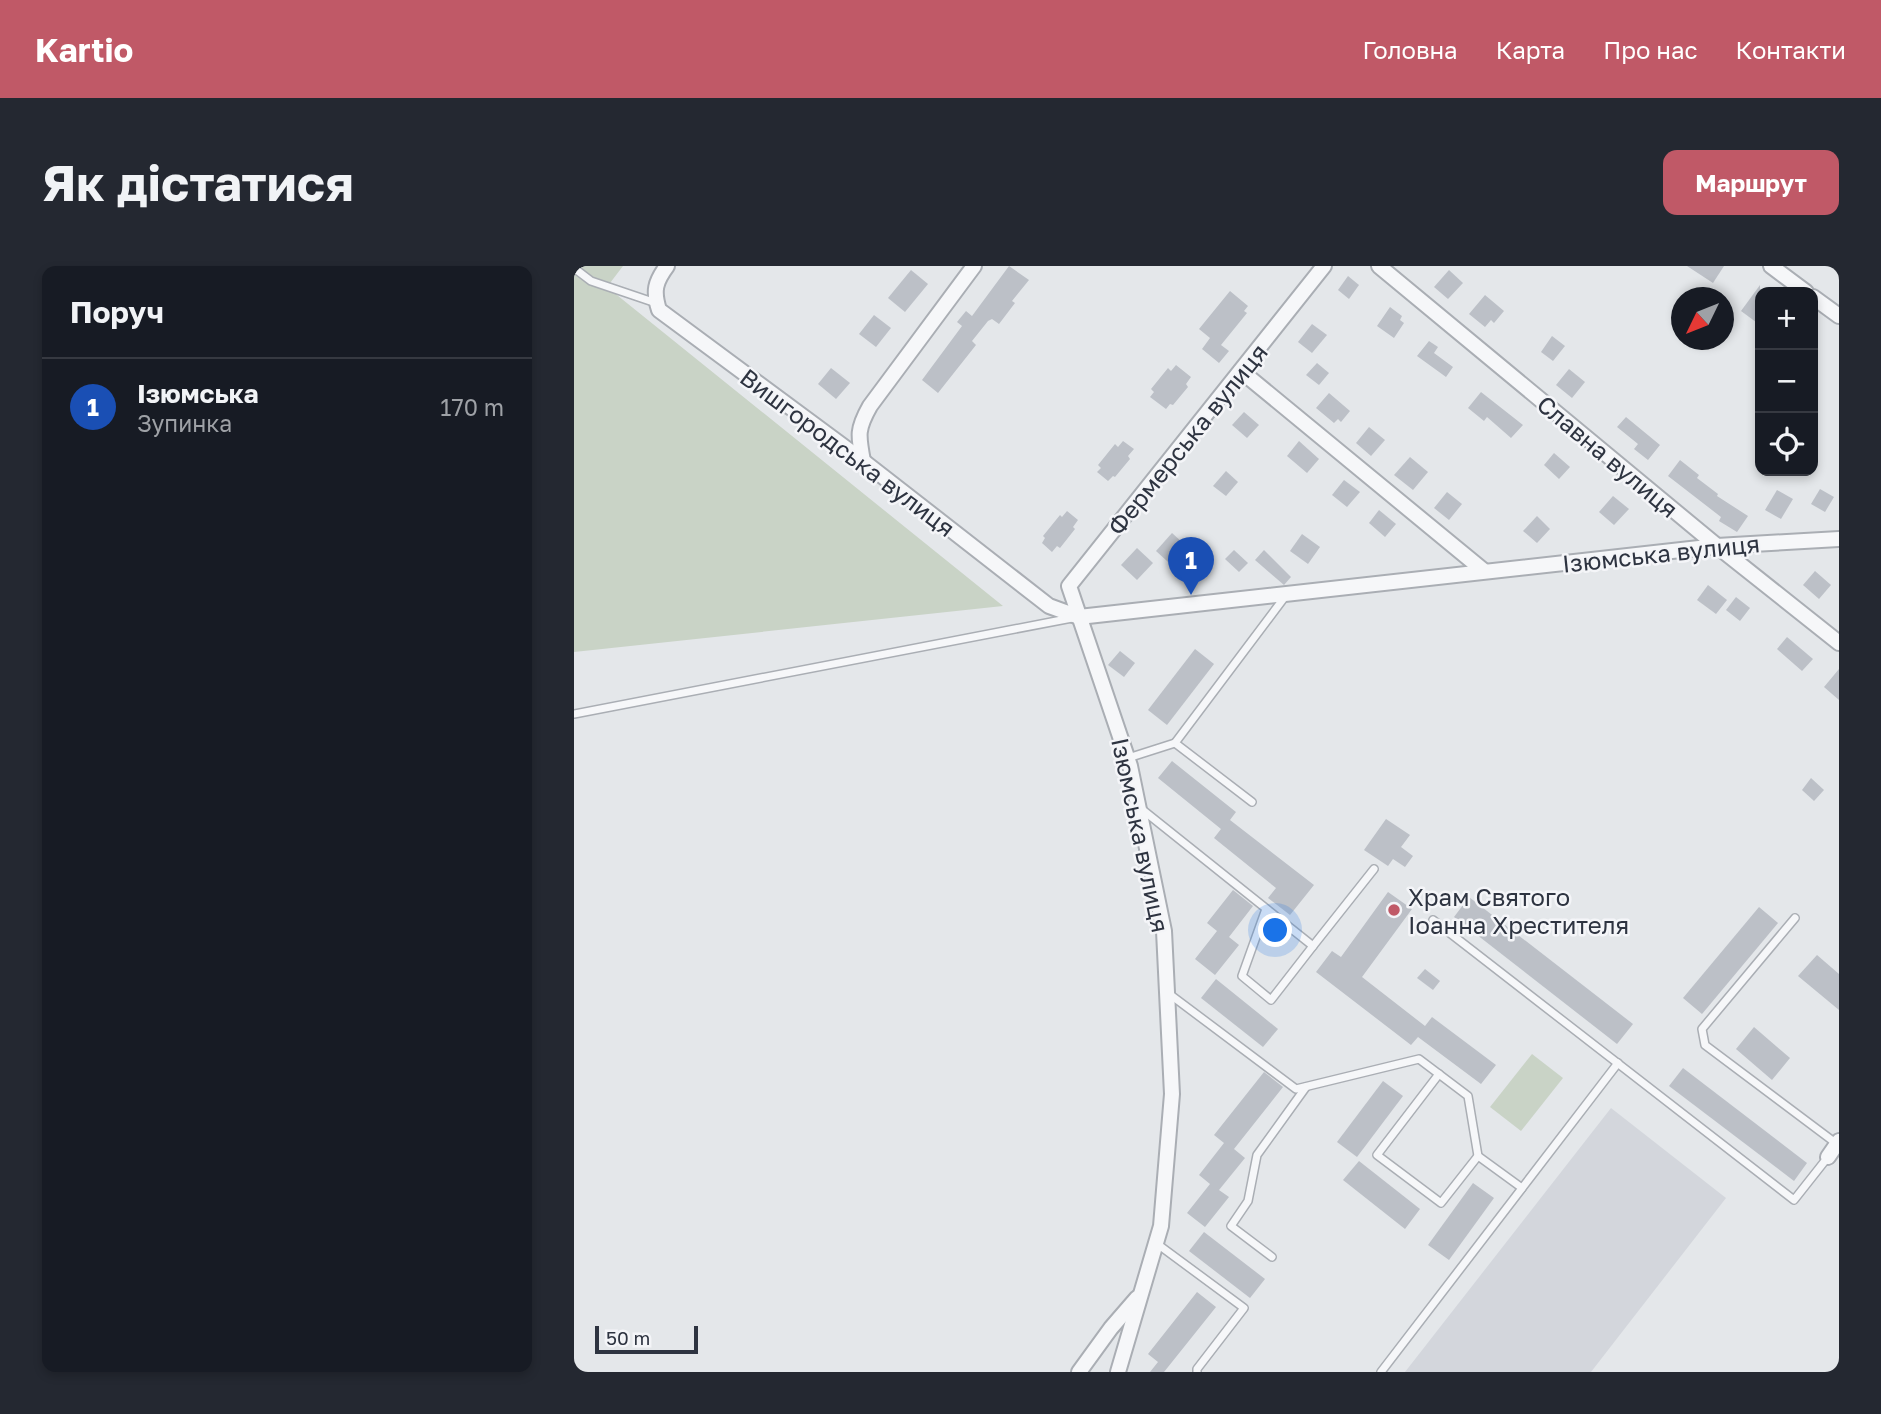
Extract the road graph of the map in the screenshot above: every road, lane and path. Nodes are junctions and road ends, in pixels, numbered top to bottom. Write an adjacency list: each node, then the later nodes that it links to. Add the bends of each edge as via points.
1 (667, 266): 9 (street, via 655,282)
2 (974, 266): 12 (street, via 881,388 860,424)
3 (1324, 266): 11 (street, Фермерська вулиця)
4 (1379, 266): 14 (street, Славна вулиця)
5 (1771, 266): 7 (street)
6 (574, 268): 9 (lane, via 591,281)
7 (1800, 287)
8 (1818, 301): 10 (street)
9 (657, 304): 12 (street, Вишгородська вулиця, via 659,310)
10 (1839, 316)
11 (1241, 371): 15 (street); 17 (street, Фермерська вулиця, via 1069,586)
12 (863, 461): 17 (street, Вишгородська вулиця, via 1049,606)
13 (1839, 539): 14 (street, Ізюмська вулиця)
14 (1717, 546): 15 (street, Ізюмська вулиця); 18 (street, Славна вулиця)
15 (1484, 571): 16 (street, Ізюмська вулиця)
16 (1287, 594): 17 (street, Ізюмська вулиця); 20 (lane)
17 (1079, 617): 19 (lane); 21 (street, Ізюмська вулиця)
18 (1839, 643)
19 (574, 714)
20 (1175, 743): 21 (lane); 22 (lane)
21 (1128, 758): 23 (street, Ізюмська вулиця)
22 (1252, 802)
23 (1139, 807): 25 (lane); 29 (street, Ізюмська вулиця, via 1164,931)
24 (1374, 869): 28 (lane)
25 (1266, 909): 28 (lane); 28 (lane, via 1242,976 1271,1000)
26 (1795, 918): 33 (lane, via 1702,1029 1705,1045)
27 (1433, 920): 30 (lane)
28 (1312, 946)
29 (1167, 993): 32 (lane, via 1296,1089); 37 (street, Ізюмська вулиця, via 1172,1094)
30 (1618, 1063): 35 (lane, via 1794,1200); 36 (lane)
31 (1439, 1074): 32 (lane, via 1419,1059); 34 (lane, via 1468,1096); 34 (lane, via 1377,1156 1441,1203)
32 (1307, 1086): 38 (lane, via 1257,1155 1248,1201 1231,1226)
33 (1838, 1142): 35 (street)
34 (1478, 1156): 36 (lane)
35 (1828, 1157)
36 (1522, 1188): 43 (lane)
37 (1156, 1242): 39 (street, Ізюмська вулиця); 42 (lane, via 1244,1308)
38 (1272, 1257)
39 (1140, 1295): 40 (street, Ізюмська вулиця); 41 (street, Ізюмська вулиця)
40 (1079, 1372)
41 (1118, 1372)
42 (1197, 1372)
43 (1381, 1372)

